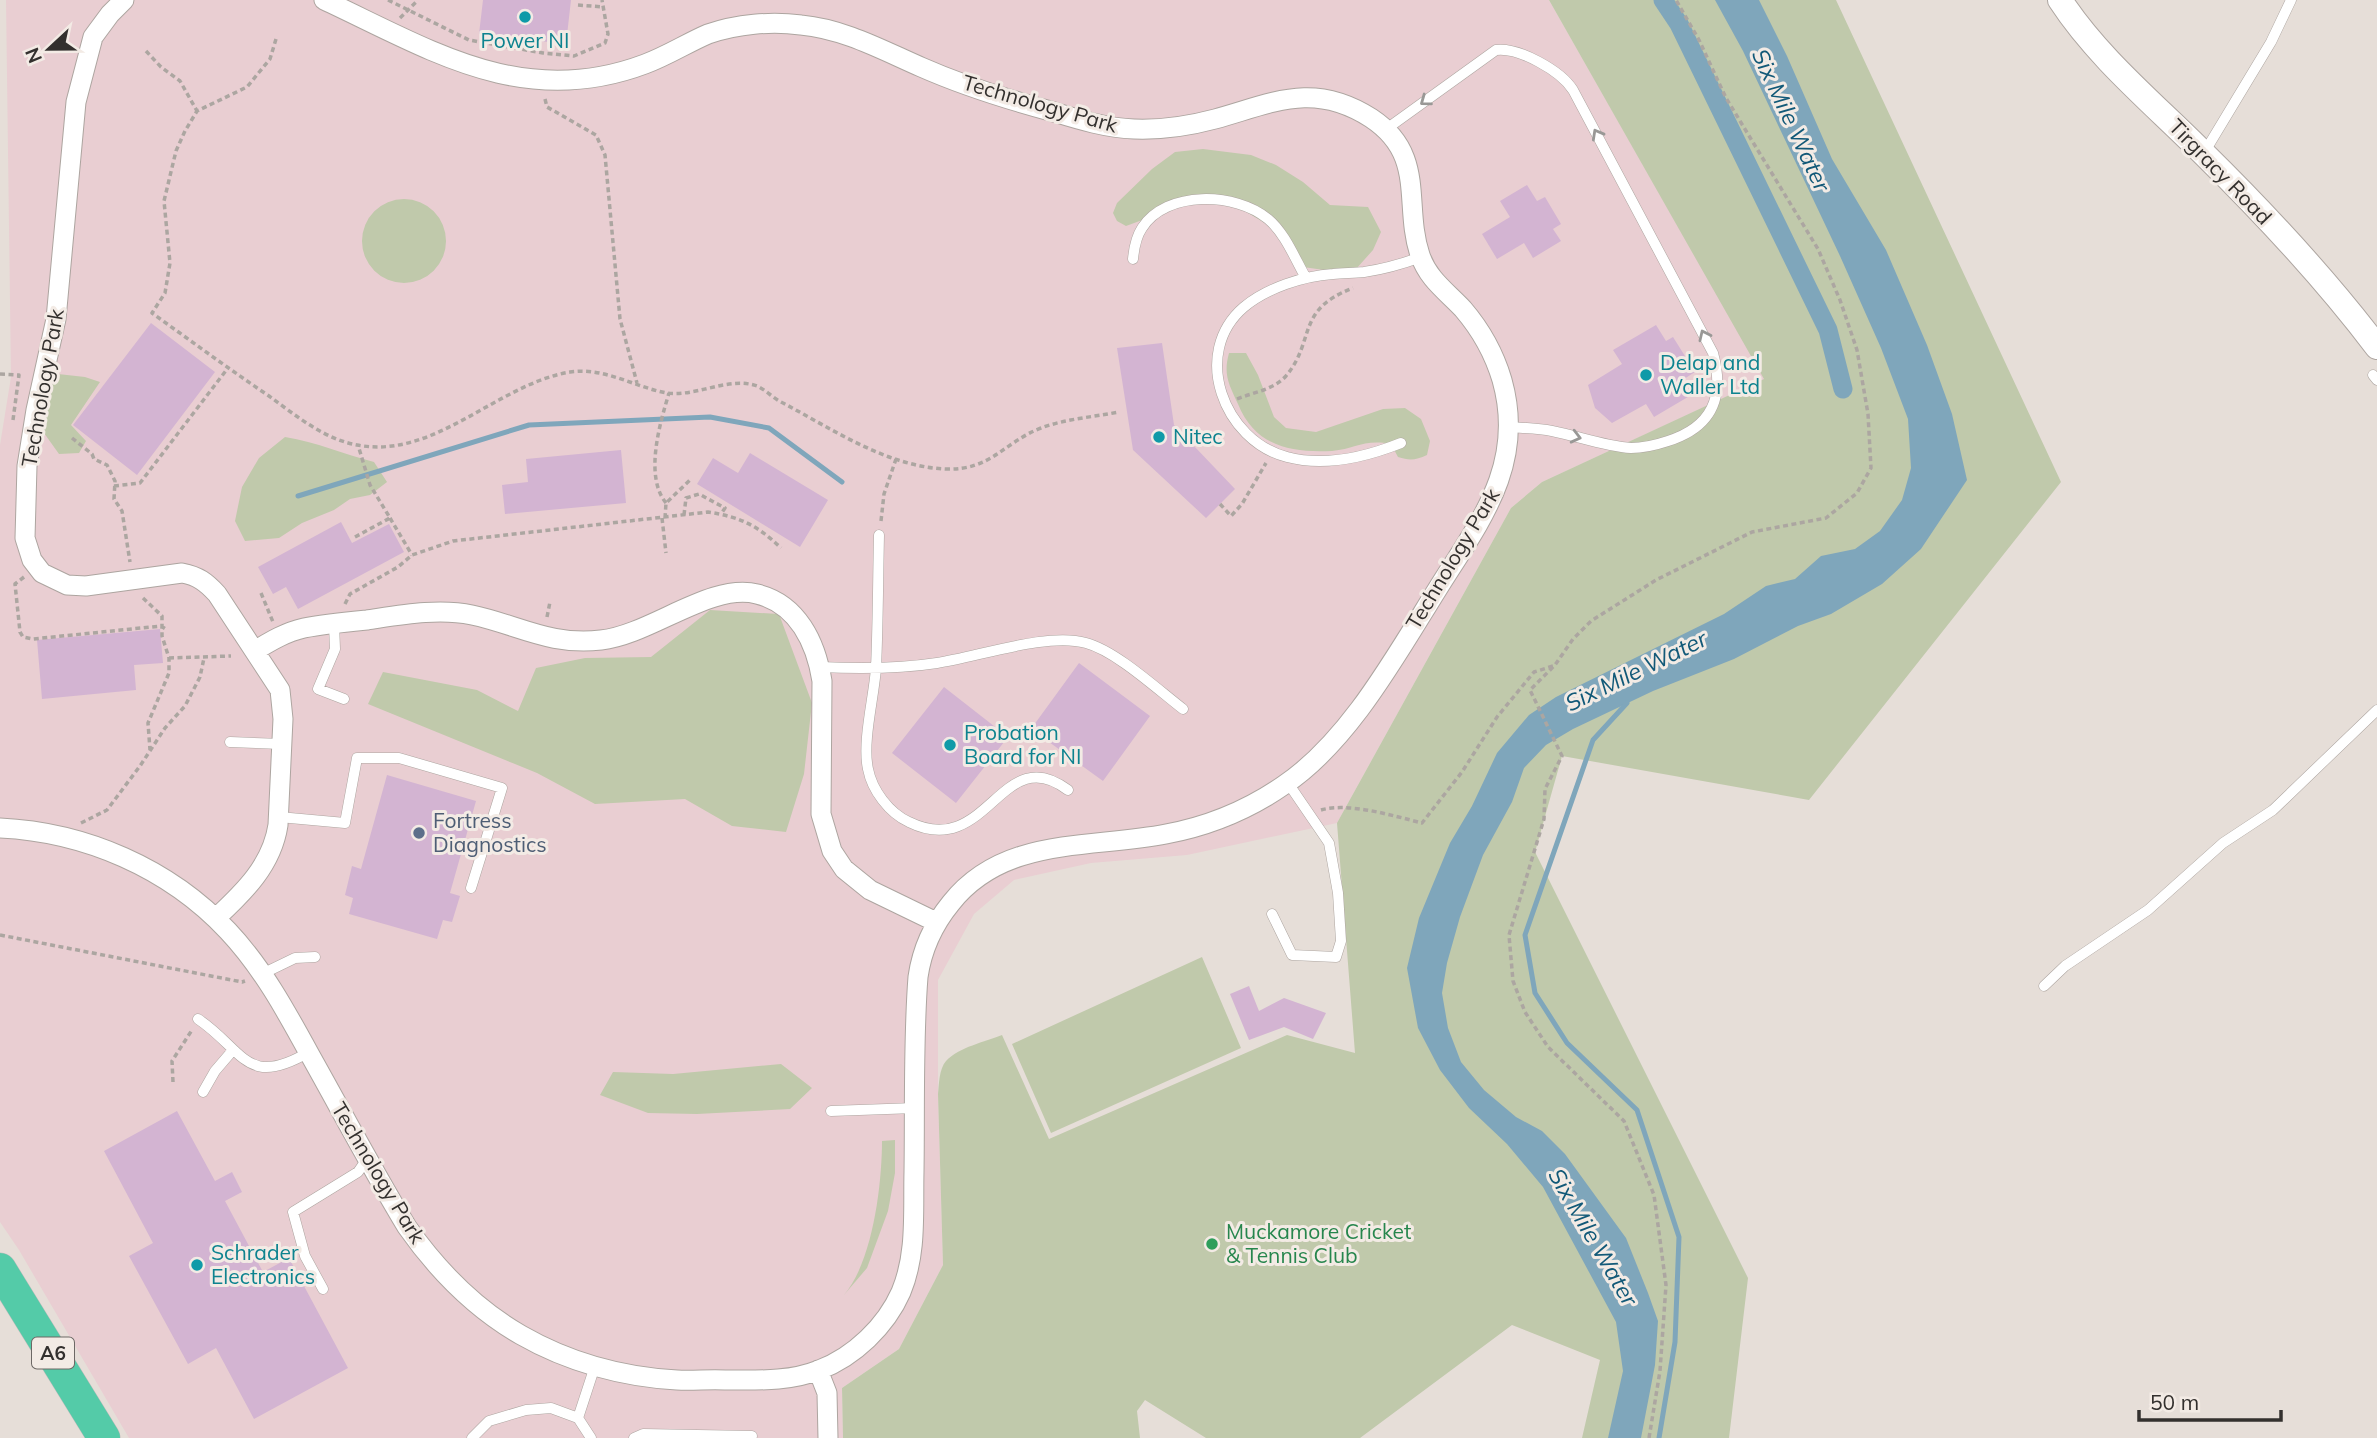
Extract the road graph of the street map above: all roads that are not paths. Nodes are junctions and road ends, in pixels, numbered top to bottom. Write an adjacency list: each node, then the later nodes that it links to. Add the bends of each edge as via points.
1 (124, 0): 15 (street, Technology Park, via 93,37 76,102 56,319 27,466 28,550 37,568 50,579 75,586 182,573 195,576 218,594)
2 (324, 0): 5 (street, Technology Park, via 444,58 529,79 597,76 642,65 724,29 798,24 851,37 1004,98 1121,128 1189,124 1308,96 1338,102)
3 (2060, 0): 6 (street, Tirgracy Road, via 2118,70)
4 (2291, 0): 6 (lane, via 2271,42)
5 (1385, 130): 7 (street, Technology Park, via 1411,176); 11 (lane, one-way to 5, via 1554,431 1633,448 1675,439 1705,421 1712,408 1717,381 1713,353 1573,90 1553,69 1496,50)
6 (2203, 153): 10 (street, Tirgracy Road, via 2306,261)
7 (1421, 257): 9 (lane, via 1378,270); 11 (street, Technology Park, via 1428,274 1486,341 1504,387)
8 (1133, 259): 9 (lane, via 1141,229 1164,208 1220,201 1249,208 1270,220)
9 (1306, 278): 12 (lane, via 1253,301 1227,327 1217,365 1232,418 1247,436 1272,452 1296,459 1365,456)
10 (2377, 346)
11 (1509, 427): 23 (street, Technology Park, via 1500,482 1477,527 1358,710 1326,751)
12 (1401, 443)
13 (879, 535): 17 (lane)
14 (334, 624): 15 (street, via 280,636); 16 (street, via 447,612 482,617 552,639 584,642 632,634 723,595 755,593 794,615 810,637); 18 (lane, via 335,649 318,689)
15 (256, 650): 22 (street, via 280,690)
16 (820, 667): 17 (lane); 30 (street, via 821,814 832,851 844,869 863,884)
17 (876, 670): 19 (lane, via 939,663 1036,643 1085,643 1116,659); 24 (lane, via 867,764 878,794 901,818 926,829 944,830 972,820 1019,782 1047,778)
18 (344, 699)
19 (1183, 709)
20 (2377, 710): 33 (lane, via 2273,810 2223,843 2148,910 2065,966)
21 (230, 742): 22 (lane)
22 (282, 744): 25 (street)
23 (1288, 783): 28 (lane, via 1329,844 1341,940 1336,957 1292,956); 30 (street, Technology Park, via 1238,812 1172,833 1048,849 998,863 966,885)
24 (1068, 790)
25 (279, 817): 27 (lane, via 345,823 357,758 399,758 502,789); 29 (street, via 266,861 242,894)
26 (0, 828): 29 (street, Technology Park, via 57,834 93,844 140,865)
27 (471, 888)
28 (1272, 914)
29 (216, 918): 32 (street, Technology Park)
30 (936, 922): 38 (street, Technology Park, via 918,976)
31 (315, 957): 32 (lane, via 295,958)
32 (262, 974): 36 (street, Technology Park)
33 (2044, 986)
34 (198, 1019): 35 (lane)
35 (233, 1050): 36 (lane, via 247,1062 267,1069); 37 (lane)
36 (309, 1052): 40 (street, Technology Park)
37 (203, 1092)
38 (915, 1108): 39 (lane); 44 (street, Technology Park, via 908,1272 877,1328 851,1352)
39 (831, 1111)
40 (368, 1159): 42 (lane, via 358,1172 293,1212 305,1256); 43 (street, Technology Park, via 415,1238 456,1287 521,1335)
41 (0, 1269): 47 (highway, A6)
42 (323, 1289)
43 (595, 1366): 44 (street, Technology Park, via 677,1380 771,1380); 45 (lane)
44 (818, 1370): 51 (street, via 827,1393)
45 (578, 1418): 48 (lane, via 551,1408 526,1410 489,1421); 49 (lane)
46 (752, 1436): 50 (lane, via 643,1434)
47 (104, 1438)
48 (472, 1438)
49 (591, 1438)
50 (634, 1438)
51 (828, 1438)

